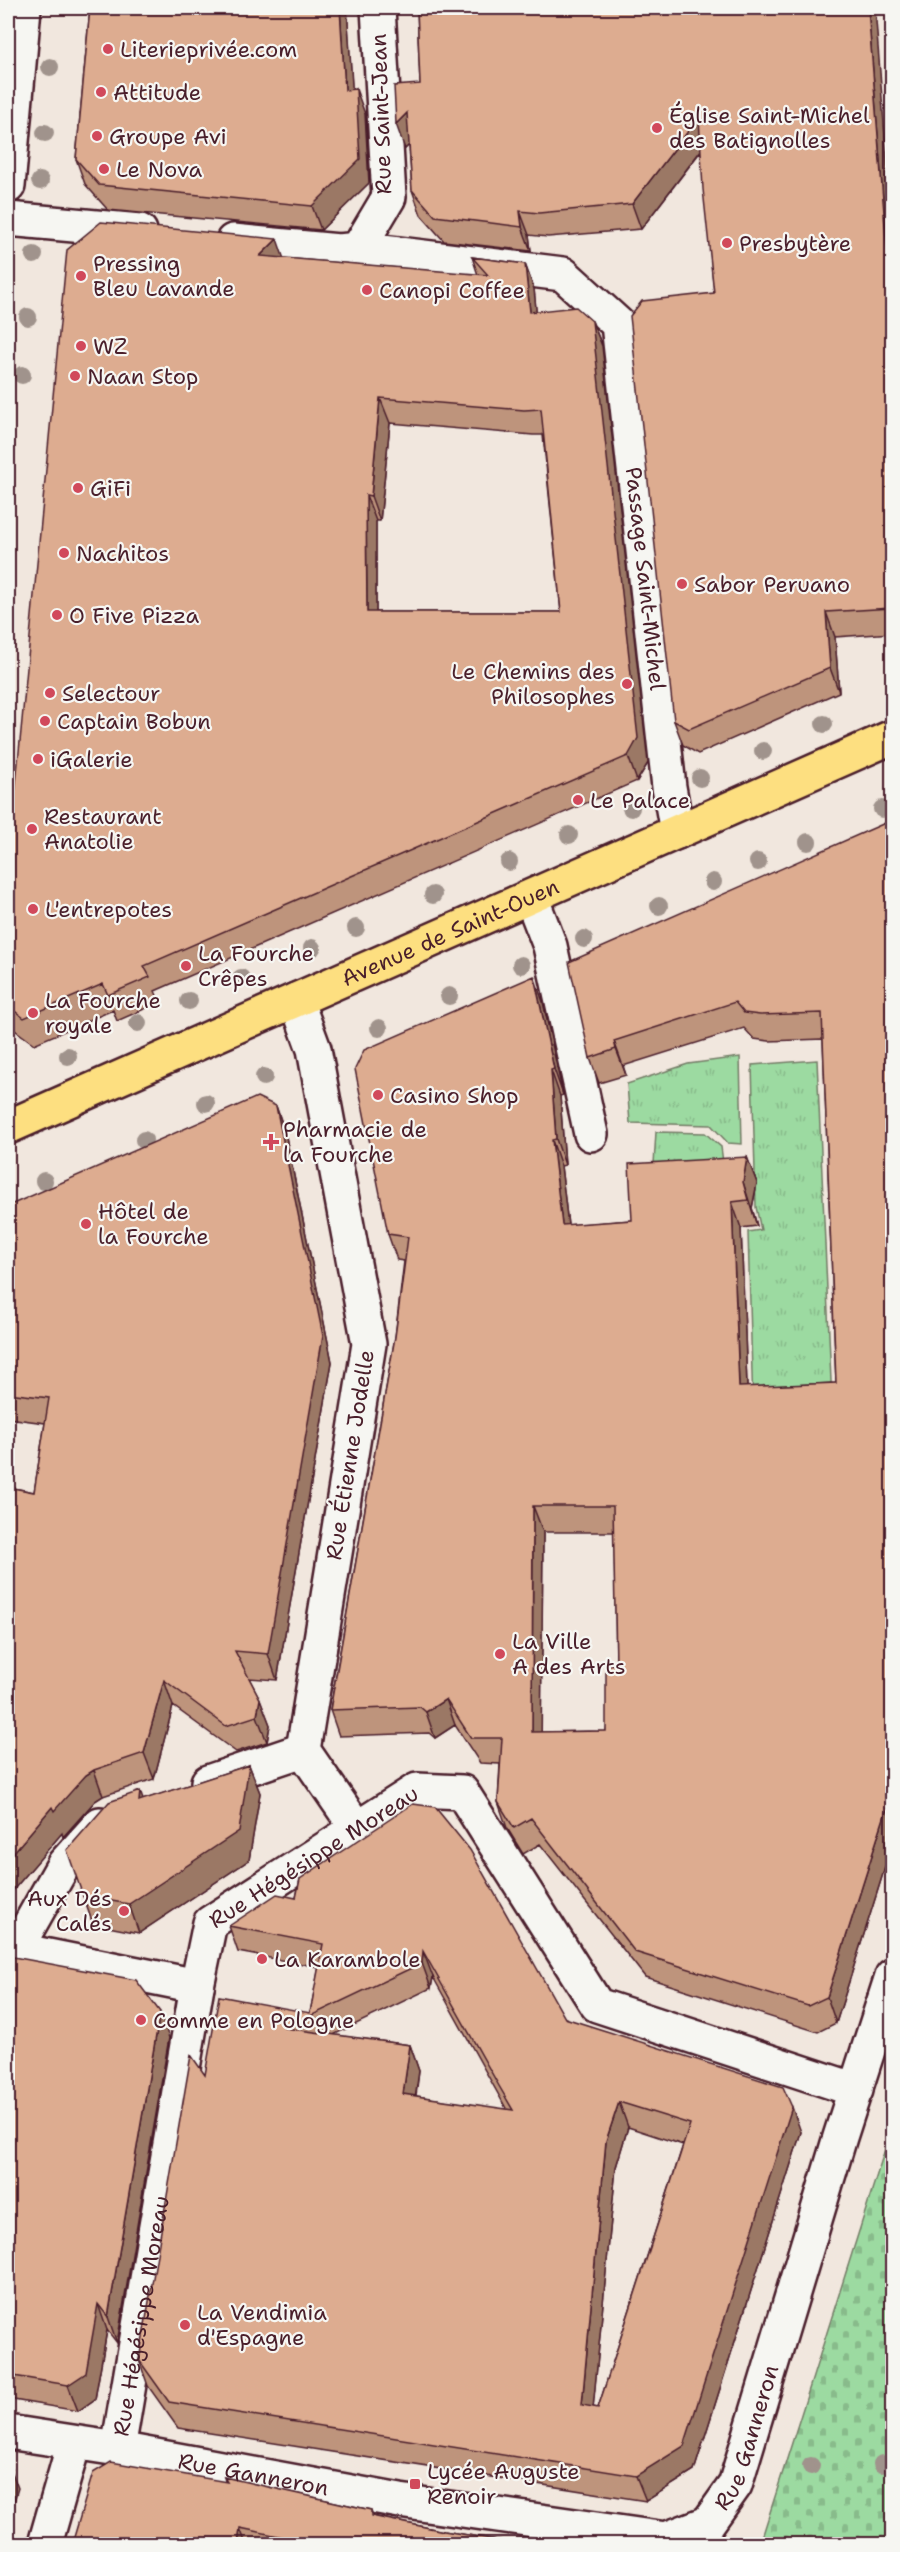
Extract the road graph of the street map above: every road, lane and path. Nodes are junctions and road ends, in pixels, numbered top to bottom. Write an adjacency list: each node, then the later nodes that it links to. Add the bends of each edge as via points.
1 (24, 8): 3 (street)
2 (378, 8): 7 (street, Rue Saint-Jean, via 389,197)
3 (8, 186)
4 (8, 219): 5 (street)
5 (166, 234)
6 (201, 237): 7 (street, via 339,251)
7 (358, 249): 9 (street, Passage Saint-Michel, via 563,274 618,324)
8 (892, 737): 9 (main road, Avenue de Saint-Ouen)
9 (677, 832): 10 (main road, Avenue de Saint-Ouen)
10 (531, 897): 11 (main road, Avenue de Saint-Ouen); 13 (street, via 550,946)
11 (296, 1000): 12 (main road, Avenue de Saint-Ouen); 14 (street, Rue Étienne Jodelle, via 314,1049 369,1344)
12 (8, 1127)
13 (591, 1134)
14 (303, 1750): 15 (street); 17 (street)
15 (177, 1792)
16 (120, 1811): 18 (street, via 109,1815 63,1864)
17 (356, 1827): 20 (street, Rue Hégésippe Moreau, via 210,1923); 21 (street, Rue Hégésippe Moreau, via 417,1790 462,1792 597,2005)
18 (12, 1949): 20 (street)
19 (892, 1976): 21 (street, Rue Ganneron)
20 (197, 1986): 24 (street, Rue Hégésippe Moreau)
21 (856, 2090): 24 (street, Rue Ganneron, via 735,2485 708,2523 666,2539 400,2502)
22 (8, 2432): 23 (street, Rue Ganneron)
23 (74, 2443): 24 (street, Rue Ganneron); 25 (street)
24 (118, 2449)
25 (45, 2544)

